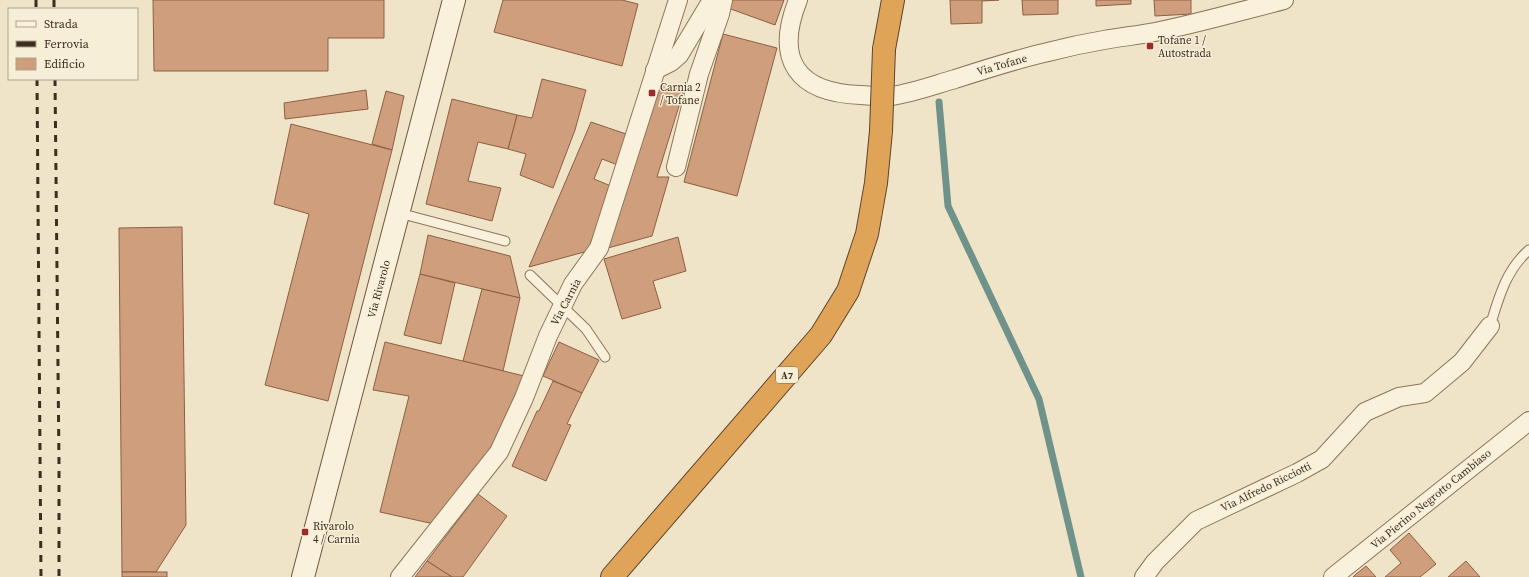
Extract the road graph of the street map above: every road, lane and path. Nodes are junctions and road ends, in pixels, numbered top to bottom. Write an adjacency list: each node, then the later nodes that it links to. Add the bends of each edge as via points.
1 (454, 0): 10 (main road, Via Rivarolo)
2 (678, 0): 8 (street, Via Carnia)
3 (712, 0): 8 (street, via 679,55)
4 (723, 0): 9 (street, via 699,74)
5 (798, 0): 7 (street, Via Tofane, via 788,41 792,62 798,71 812,84 835,92 890,96 916,91 1006,62 1104,40 1154,32)
6 (893, 0): 20 (highway, A7, bridge, via 884,49 876,183 867,234 848,291 822,335)
7 (1284, 0)
8 (655, 70): 14 (street, Via Carnia, via 600,248 573,284)
9 (676, 167)
10 (399, 214): 11 (lane); 18 (main road, Via Rivarolo)
11 (505, 241)
12 (1529, 250): 15 (lane, Via Alfredo Ricciotti, via 1519,259 1504,283)
13 (530, 275): 14 (lane)
14 (562, 307): 16 (lane, via 586,329); 19 (street, Via Carnia, via 499,452)
15 (1490, 326): 21 (street, Via Alfredo Ricciotti, via 1462,362 1425,394 1399,397 1365,412 1322,459 1297,474 1196,521 1155,562)
16 (605, 357)
17 (1529, 421): 22 (street, Via Pierino Negrotto Cambiaso)
18 (303, 577)
19 (400, 577)
20 (612, 577)
21 (1144, 577)
22 (1333, 577)

